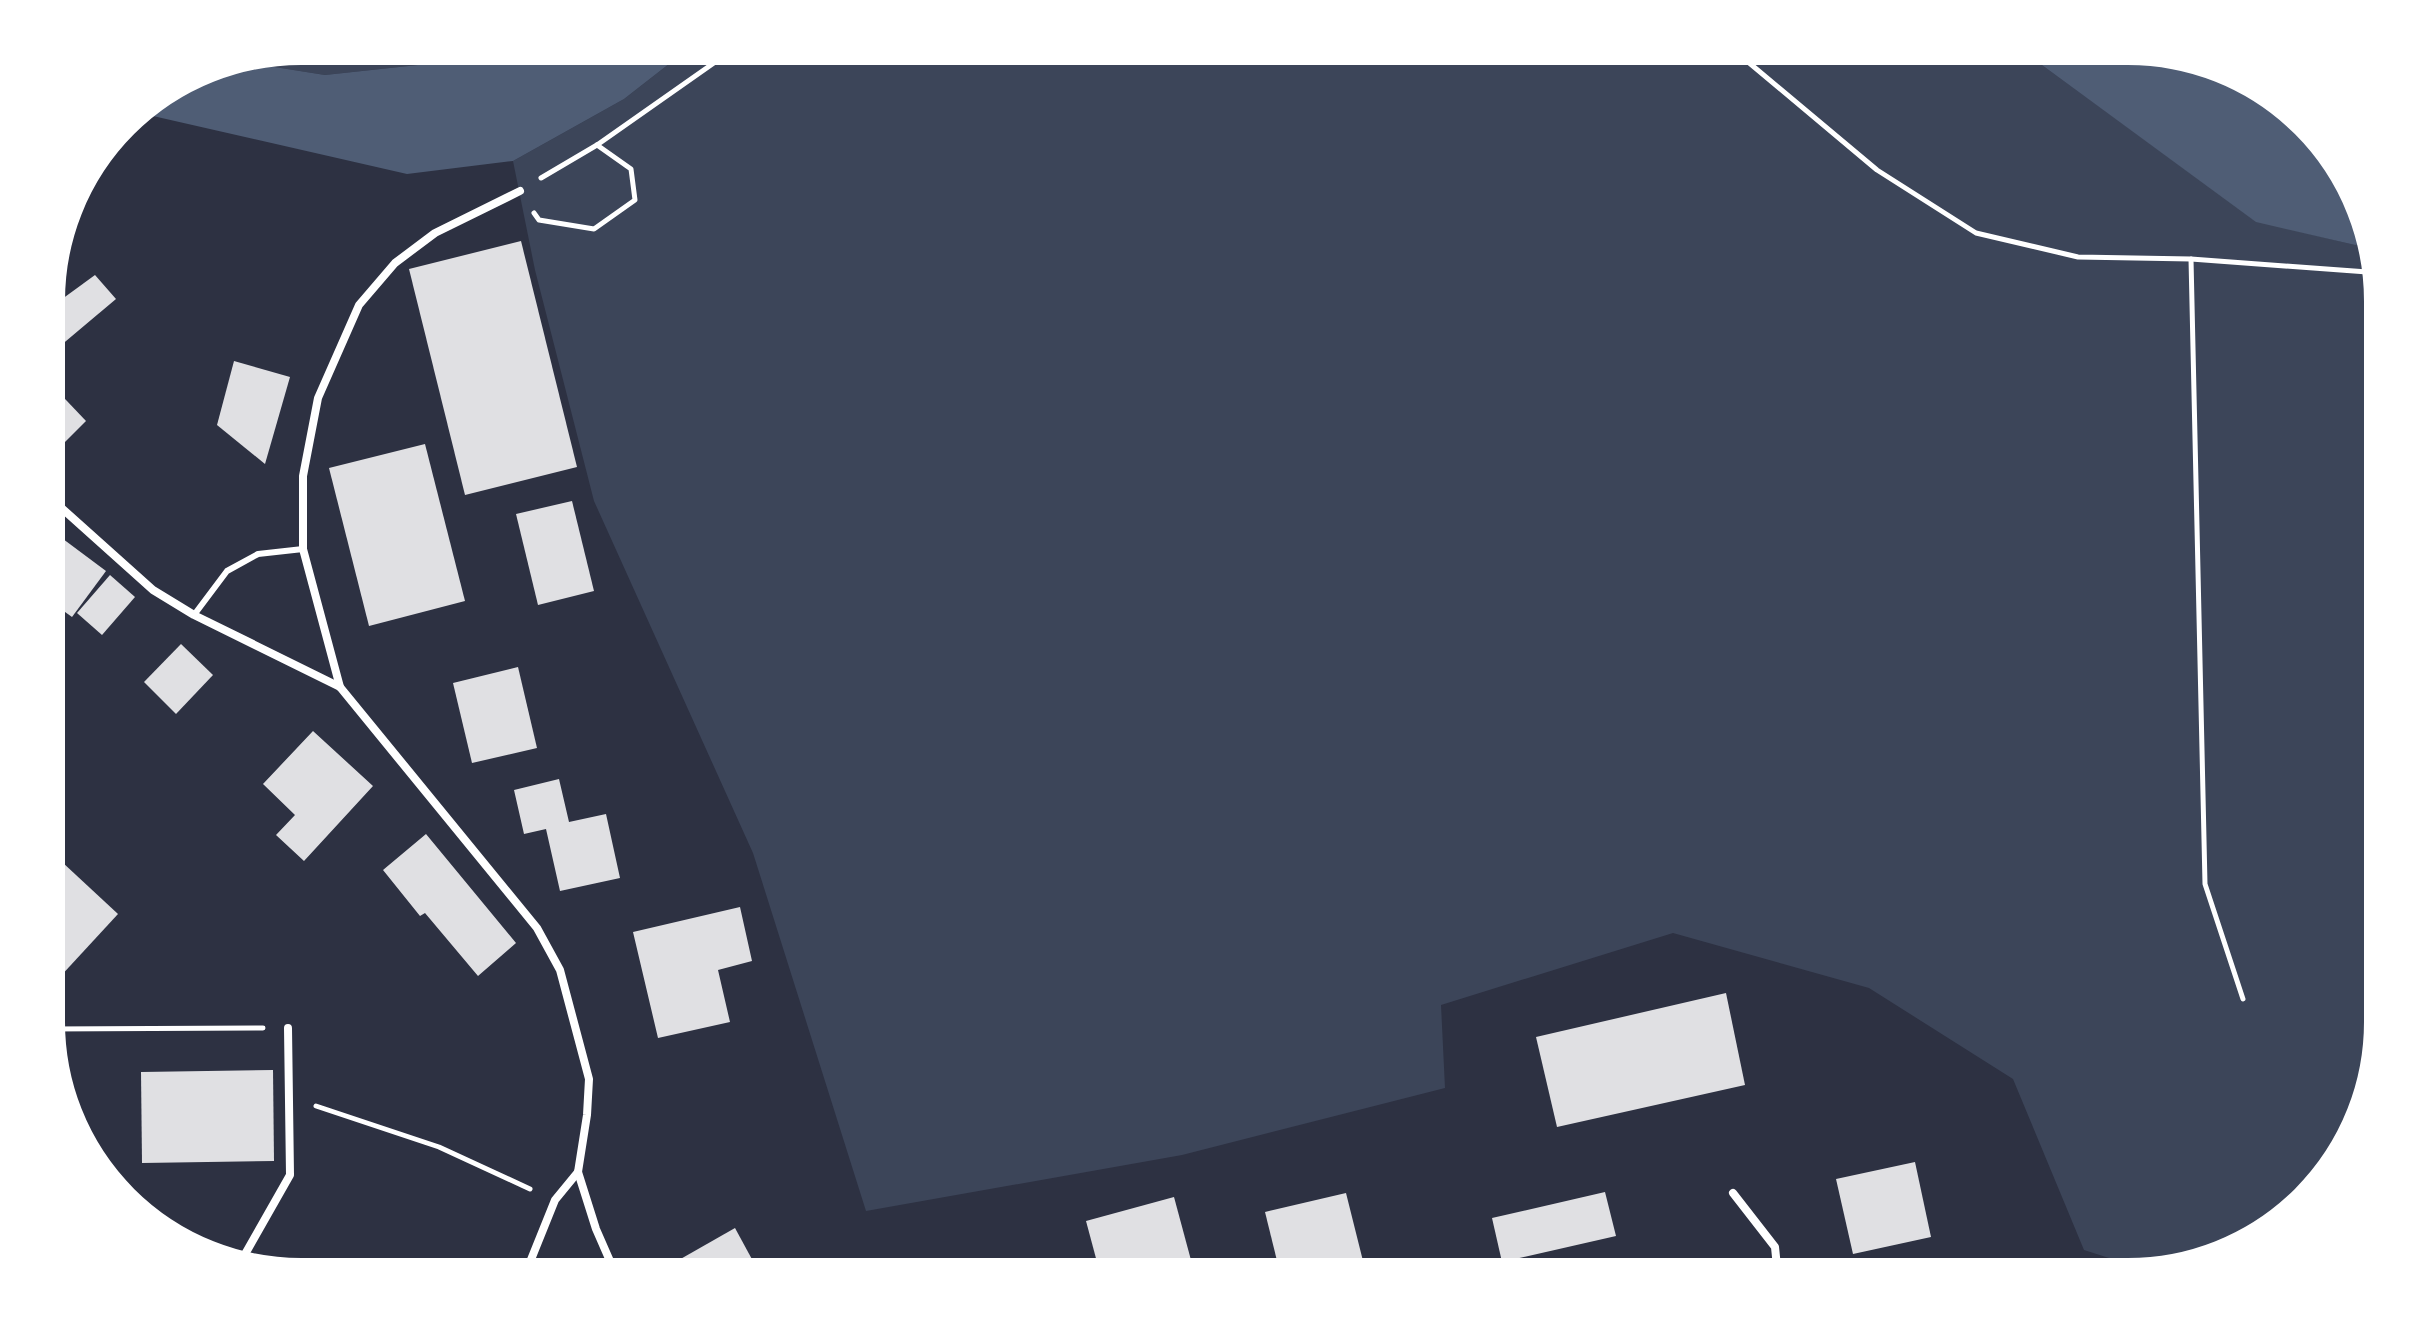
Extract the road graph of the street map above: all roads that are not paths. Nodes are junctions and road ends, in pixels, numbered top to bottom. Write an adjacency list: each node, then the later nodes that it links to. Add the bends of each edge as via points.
1 (520, 191): 3 (street, via 435,233 395,263 359,305 318,398 303,476)
2 (61, 507): 4 (street, via 153,590)
3 (303, 549): 4 (lane, via 258,554 227,571); 5 (street)
4 (194, 615): 5 (street)
5 (340, 687): 7 (street, via 537,928 560,970 589,1079)
6 (288, 1028): 9 (street, via 290,1175)
7 (578, 1172): 11 (street, via 555,1200); 12 (street)
8 (1733, 1193): 10 (street, via 1775,1247)
9 (244, 1256)
10 (1777, 1262)
11 (530, 1263)
12 (611, 1263)

